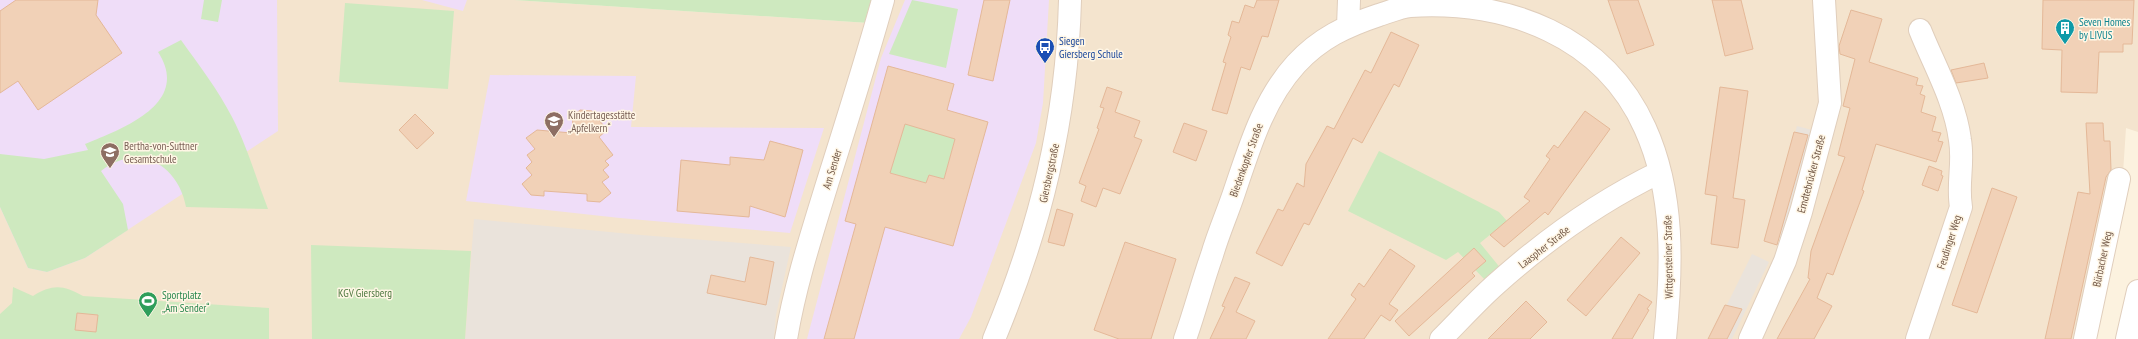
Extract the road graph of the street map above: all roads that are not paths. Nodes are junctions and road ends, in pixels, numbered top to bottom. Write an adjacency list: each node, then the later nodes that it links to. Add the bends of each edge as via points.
1 (883, 0): 10 (street, Am Sender, via 809,242 792,303)
2 (1070, 0): 11 (street, Giersbergstraße, via 1066,73 1048,178 1025,262)
3 (1349, 0): 5 (street)
4 (1824, 0): 15 (street, Erndtebrücker Straße, via 1830,103 1785,261)
5 (1355, 24): 7 (street, Wittgensteiner Straße, via 1408,6 1464,5 1513,14 1554,29 1591,55 1624,92 1645,128); 12 (street, Biedenkopfer Straße, via 1331,34 1296,64 1275,92 1254,135)
6 (1920, 30): 16 (street, Feudinger Weg, via 1953,108 1962,164 1958,190 1961,207)
7 (1660, 172): 13 (street, Laaspher Straße, via 1564,229 1494,286); 14 (street, Wittgensteiner Straße, via 1668,217 1669,302)
8 (2119, 179): 17 (street, Bürbacher Weg)
9 (2138, 291): 18 (street)
10 (786, 339)
11 (994, 339)
12 (1185, 339)
13 (1441, 339)
14 (1665, 339)
15 (1750, 339)
16 (1917, 339)
17 (2085, 339)
18 (2127, 339)

